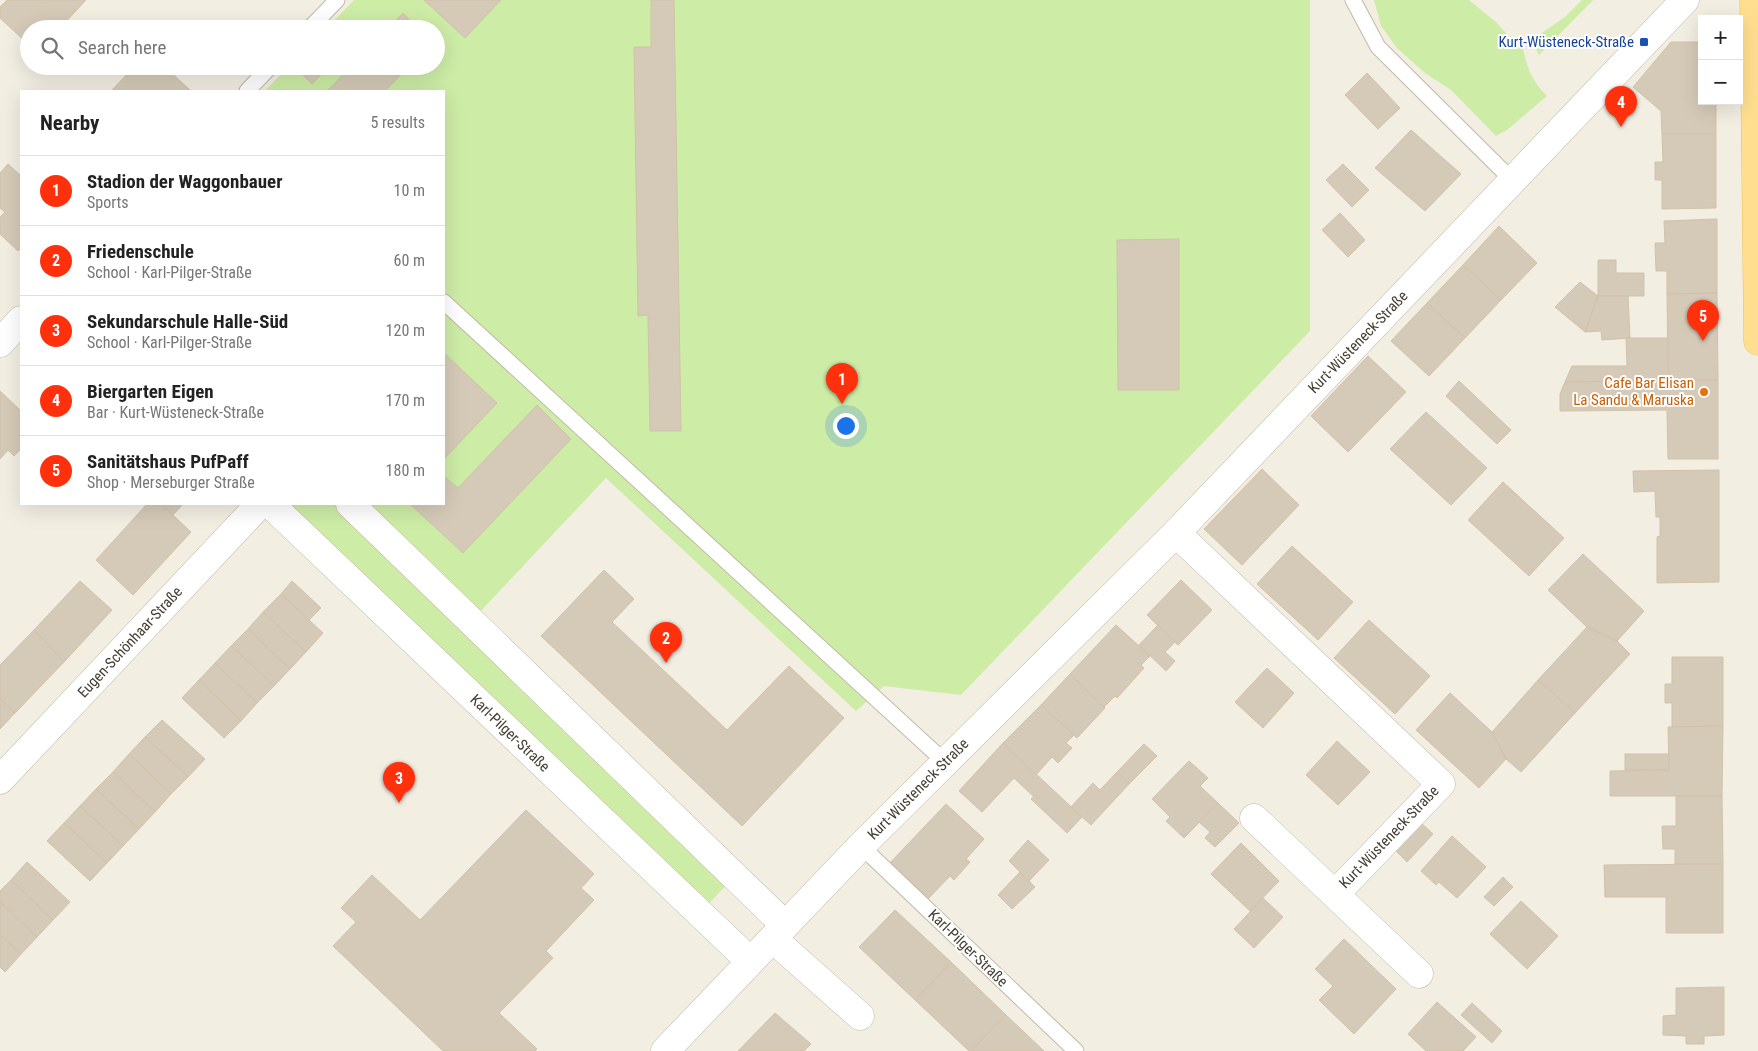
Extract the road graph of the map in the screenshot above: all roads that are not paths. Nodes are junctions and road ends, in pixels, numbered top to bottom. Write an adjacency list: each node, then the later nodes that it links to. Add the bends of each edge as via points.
1 (338, 0): 5 (lane)
2 (1353, 0): 8 (lane, via 1378,47)
3 (1685, 0): 8 (street, Kurt-Wüsteneck-Straße)
4 (1754, 0): 11 (main road)
5 (318, 20)
6 (263, 75): 7 (lane)
7 (247, 90)
8 (1512, 180): 16 (street, Kurt-Wüsteneck-Straße)
9 (445, 303): 17 (lane)
10 (20, 321): 12 (street)
11 (1758, 341)
12 (0, 343)
13 (259, 505): 18 (street, Eugen-Schönhaar-Straße)
14 (271, 505): 23 (street, Karl-Pilger-Straße)
15 (351, 505): 22 (street)
16 (1176, 533): 17 (street, Kurt-Wüsteneck-Straße); 21 (street, Kurt-Wüsteneck-Straße, via 1441,784)
17 (945, 762): 20 (street, Kurt-Wüsteneck-Straße)
18 (0, 780)
19 (1254, 818): 21 (street, Kurt-Wüsteneck-Straße)
20 (861, 846): 22 (street, Kurt-Wüsteneck-Straße); 27 (lane, Karl-Pilger-Straße)
21 (1335, 894): 24 (street, Kurt-Wüsteneck-Straße)
22 (779, 932): 23 (street, Kurt-Wüsteneck-Straße); 25 (street)
23 (750, 961): 26 (street, Kurt-Wüsteneck-Straße)
24 (1419, 974)
25 (860, 1016)
26 (665, 1051)
27 (1076, 1051)

